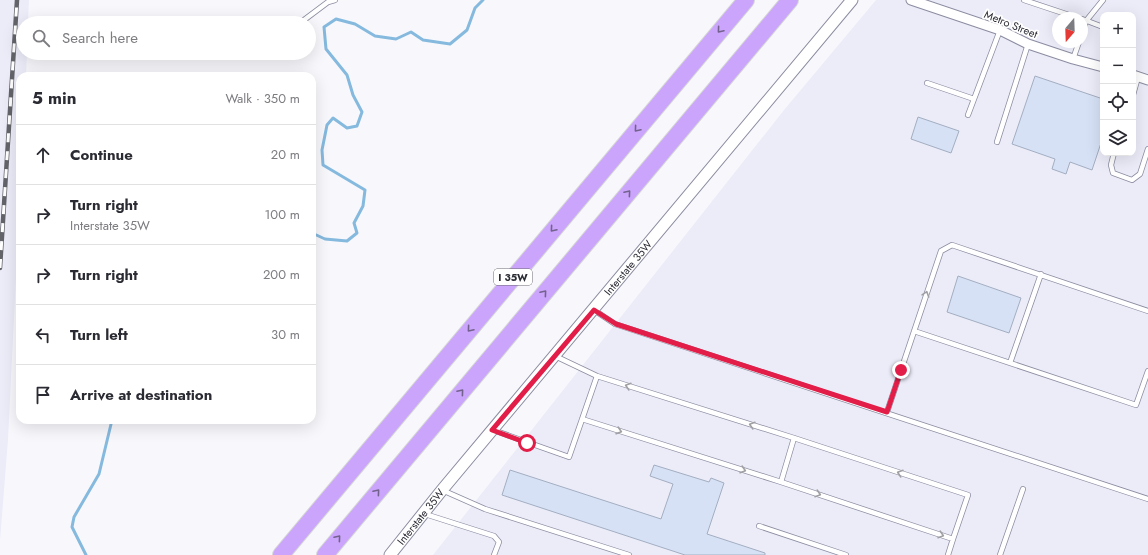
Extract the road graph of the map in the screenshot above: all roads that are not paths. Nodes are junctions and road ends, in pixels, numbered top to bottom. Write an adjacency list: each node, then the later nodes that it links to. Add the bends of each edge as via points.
1 (335, 0): 9 (lane, via 328,2)
2 (746, 0): 45 (highway, I 35W, one-way to 45)
3 (790, 0): 46 (highway, I 35W, one-way to 3)
4 (852, 0): 27 (street, Interstate 35W)
5 (911, 0): 13 (street, Metro Street)
6 (1024, 0): 8 (lane)
7 (1103, 0): 10 (lane)
8 (1060, 12)
9 (309, 16)
10 (1088, 16)
11 (1088, 21): 12 (lane)
12 (1100, 25)
13 (1000, 30): 14 (street, Metro Street); 21 (lane)
14 (1028, 44): 16 (street, Metro Street); 23 (lane)
15 (1077, 48): 16 (lane)
16 (1073, 60): 17 (street, Metro Street)
17 (1100, 67)
18 (1136, 76): 19 (street)
19 (1148, 80)
20 (927, 83): 21 (lane)
21 (974, 100): 22 (lane)
22 (968, 115)
23 (997, 142)
24 (1148, 149): 25 (lane, via 1140,174 1132,180 1113,173 1110,165)
25 (1113, 156)
26 (1040, 274): 28 (lane); 29 (lane, one-way to 26, via 941,251 952,245); 31 (lane)
27 (594, 310): 30 (street, Interstate 35W); 34 (lane, via 616,324)
28 (1148, 311)
29 (914, 331): 31 (lane); 34 (lane)
30 (555, 356): 33 (lane); 36 (street, Interstate 35W)
31 (1010, 363): 32 (lane, via 1136,405)
32 (1148, 371)
33 (597, 376): 35 (lane); 37 (lane, one-way to 33)
34 (887, 412): 41 (lane)
35 (582, 419): 36 (lane, via 569,457); 38 (lane, one-way to 38)
36 (492, 430): 40 (street, Interstate 35W)
37 (794, 438): 38 (lane); 44 (lane, one-way to 37, via 968,495)
38 (780, 482): 44 (lane, one-way to 44)
39 (1023, 489): 52 (lane)
40 (442, 490): 42 (street, Interstate 35W); 49 (lane, via 485,509)
41 (1148, 499)
42 (423, 513): 47 (street, Interstate 35W); 48 (lane, via 494,536 499,542)
43 (759, 526): 50 (lane)
44 (954, 539): 51 (lane)
45 (280, 555)
46 (324, 555)
47 (390, 555)
48 (494, 555)
49 (629, 555)
50 (846, 555)
51 (948, 555)
52 (1000, 555)

